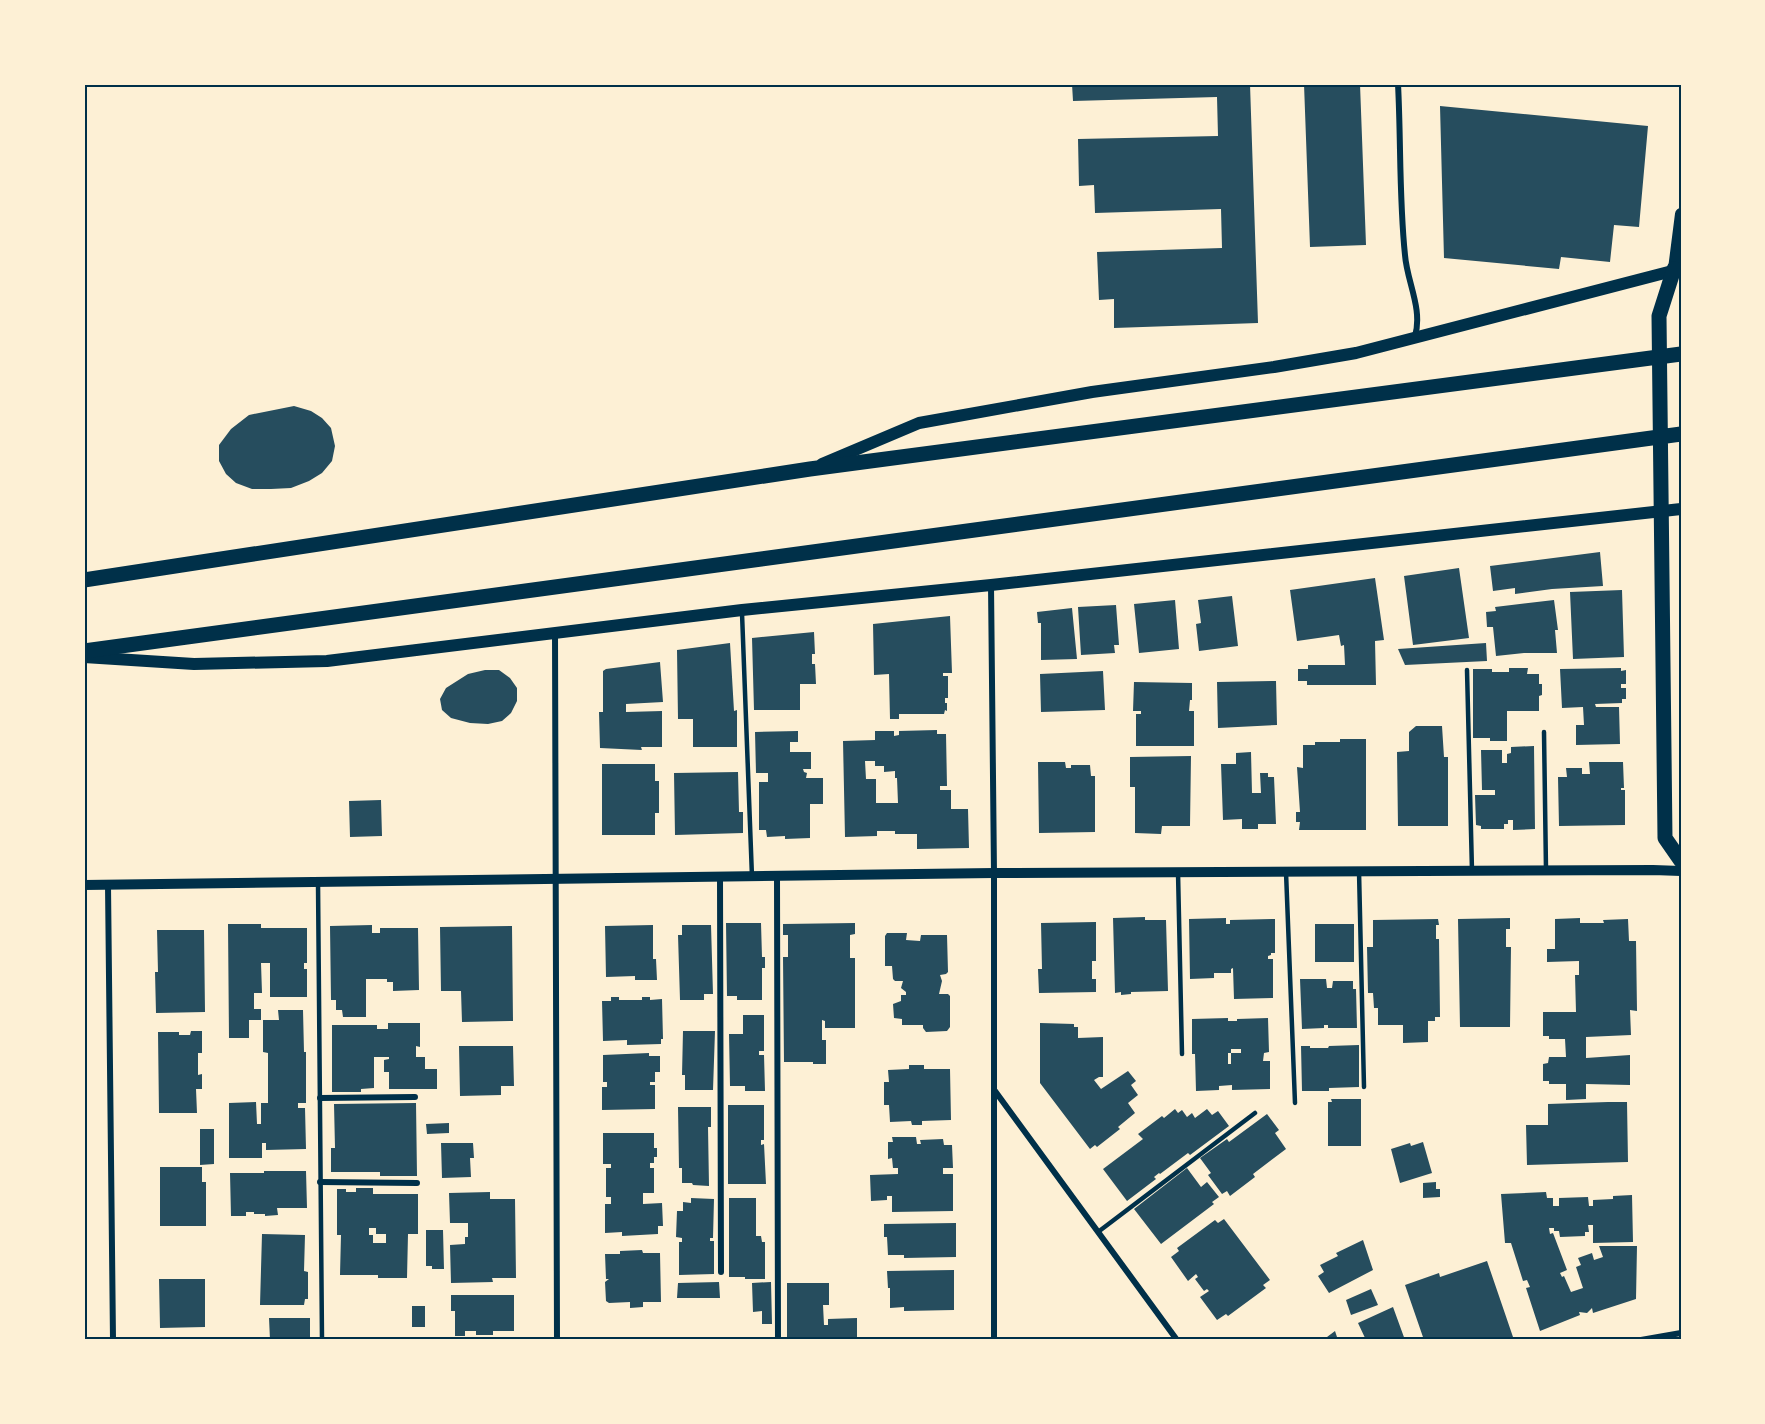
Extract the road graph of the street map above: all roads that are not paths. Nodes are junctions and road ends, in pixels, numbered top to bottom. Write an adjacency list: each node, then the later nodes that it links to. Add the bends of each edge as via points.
1 (1398, 84): 5 (street, via 1403,236 1417,312)
2 (1681, 214): 3 (main road)
3 (1678, 269): 4 (main road); 5 (main road); 10 (main road, via 1659,316)
4 (1681, 283)
5 (1415, 338): 8 (main road, via 1316,360 1092,392 919,423)
6 (1681, 354): 8 (main road)
7 (1681, 434): 15 (main road)
8 (810, 469): 11 (main road)
9 (1681, 509): 10 (main road)
10 (1661, 511): 12 (main road); 19 (main road, via 1665,838)
11 (84, 580)
12 (991, 585): 13 (main road); 26 (street)
13 (742, 610): 14 (main road); 29 (lane)
14 (555, 632): 16 (main road, via 327,661 194,664); 30 (street)
15 (84, 651)
16 (84, 657)
17 (1467, 670): 22 (lane)
18 (1544, 732): 20 (lane)
19 (1681, 861)
20 (1546, 870): 22 (street); 23 (street)
21 (1359, 871): 22 (street); 25 (street); 35 (lane)
22 (1472, 871)
23 (1681, 871)
24 (1179, 872): 25 (street); 26 (street); 34 (lane)
25 (1286, 872): 39 (lane)
26 (994, 873): 27 (street); 36 (street)
27 (777, 876): 29 (street); 49 (street)
28 (720, 877): 29 (street); 30 (street); 44 (street)
29 (752, 877)
30 (555, 879): 31 (street); 48 (street)
31 (318, 882): 33 (street); 38 (lane)
32 (84, 885): 33 (street)
33 (108, 885): 46 (street)
34 (1182, 1054)
35 (1364, 1087)
36 (994, 1090): 43 (street); 50 (street)
37 (416, 1097): 38 (street)
38 (320, 1098): 41 (lane)
39 (1295, 1103)
40 (1255, 1113): 43 (lane)
41 (320, 1182): 42 (street); 47 (lane)
42 (417, 1183)
43 (1098, 1232): 51 (street)
44 (721, 1272)
45 (1681, 1333): 52 (street)
46 (113, 1340)
47 (322, 1340)
48 (557, 1340)
49 (778, 1340)
50 (994, 1340)
51 (1177, 1340)
52 (1641, 1340)

